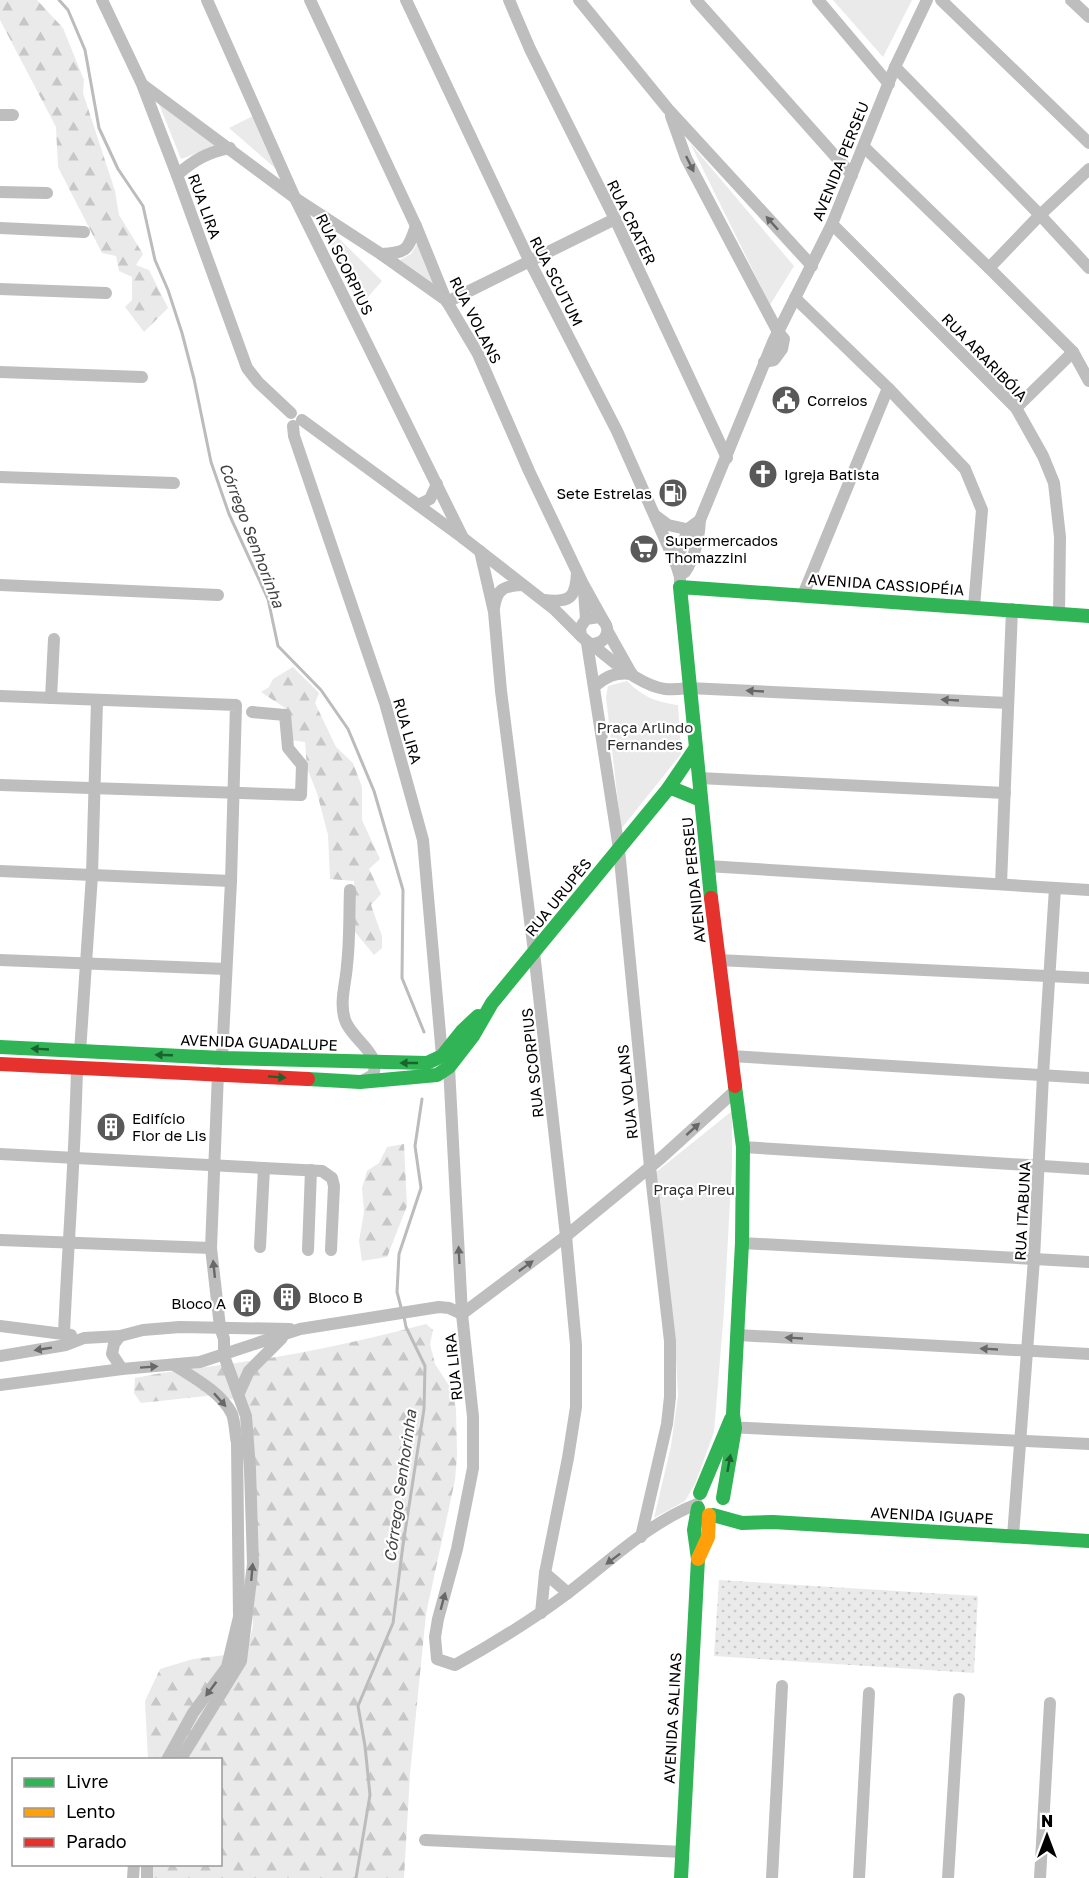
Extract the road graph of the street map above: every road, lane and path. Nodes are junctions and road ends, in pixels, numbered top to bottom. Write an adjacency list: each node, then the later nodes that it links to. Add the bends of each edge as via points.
1 (102, 0): 14 (street, RUA LIRA)
2 (207, 0): 27 (street, RUA SCORPIUS)
3 (310, 0): 31 (street, RUA VOLANS)
4 (406, 0): 35 (street, RUA SCUTUM)
5 (509, 0): 29 (street, RUA CRATER)
6 (579, 0): 16 (street)
7 (696, 0): 24 (street)
8 (818, 0): 15 (street)
9 (927, 0): 13 (street, AVENIDA PERSEU)
10 (941, 0): 19 (street)
11 (1071, 0): 12 (street)
12 (1089, 17)
13 (895, 67): 15 (street, AVENIDA PERSEU); 28 (street)
14 (142, 84): 21 (street); 23 (street, RUA LIRA)
15 (889, 84): 20 (street, AVENIDA PERSEU)
16 (668, 109): 36 (street, one-way to 16); 43 (street, one-way to 43, via 686,158)
17 (0, 115): 18 (street)
18 (13, 116)
19 (1089, 143)
20 (864, 147): 24 (street, AVENIDA PERSEU); 37 (street)
21 (230, 148): 23 (street, via 194,160); 27 (street)
22 (1089, 169): 28 (street)
23 (177, 175): 50 (street, RUA LIRA, via 247,368 291,413 300,414)
24 (852, 175): 30 (street, AVENIDA PERSEU)
25 (0, 192): 26 (street)
26 (47, 194)
27 (295, 198): 34 (street); 54 (street, RUA SCORPIUS)
28 (1040, 215): 37 (street); 38 (street)
29 (615, 219): 35 (street); 51 (street, RUA CRATER)
30 (832, 224): 36 (street, AVENIDA PERSEU); 49 (street, RUA ARARIBÓIA)
31 (416, 226): 34 (street, via 410,245 400,253); 42 (street, RUA VOLANS)
32 (0, 228): 33 (street)
33 (84, 232)
34 (381, 254): 42 (street)
35 (530, 262): 42 (street); 56 (street, RUA SCUTUM, via 617,431)
36 (812, 266): 41 (street, AVENIDA PERSEU)
37 (989, 268): 44 (street)
38 (1089, 268)
39 (0, 289): 40 (street)
40 (106, 293)
41 (795, 298): 43 (street, AVENIDA PERSEU); 48 (street)
42 (447, 301): 60 (street, RUA VOLANS, via 478,354)
43 (778, 332): 51 (street, AVENIDA PERSEU, via 784,339 782,349 774,360 764,362)
44 (1073, 352): 47 (street); 49 (street)
45 (0, 372): 46 (street)
46 (142, 377)
47 (1089, 381)
48 (888, 388): 66 (street); 68 (street, via 965,470 981,510)
49 (1016, 408): 72 (street, RUA ARARIBÓIA, via 1054,483 1060,537)
50 (298, 423): 55 (street, RUA LIRA); 115 (street, RUA LIRA, via 294,436 386,703 423,840)
51 (727, 458): 57 (street, AVENIDA PERSEU)
52 (0, 477): 53 (street)
53 (174, 483)
54 (437, 484): 55 (street, via 430,499); 58 (street, RUA SCORPIUS)
55 (418, 505): 58 (street, RUA LIRA)
56 (655, 515): 57 (street, via 668,525); 61 (street, RUA SCUTUM)
57 (694, 531): 61 (street, AVENIDA PERSEU)
58 (463, 538): 59 (street, RUA LIRA)
59 (480, 551): 64 (street, RUA LIRA); 71 (street, RUA SCORPIUS)
60 (577, 568): 62 (street, RUA VOLANS); 67 (street, via 571,597 562,602)
61 (681, 574): 66 (street, AVENIDA CASSIOPÉIA); 81 (street, AVENIDA PERSEU)
62 (583, 584): 74 (street); 75 (street, RUA VOLANS)
63 (0, 585): 65 (street)
64 (522, 585): 67 (street, RUA LIRA); 71 (street, via 503,588 496,596)
65 (218, 595)
66 (803, 595): 68 (street, AVENIDA CASSIOPÉIA)
67 (542, 600): 69 (street, RUA LIRA)
68 (974, 607): 70 (street, AVENIDA CASSIOPÉIA)
69 (554, 609): 74 (street); 77 (street)
70 (1012, 609): 72 (street, AVENIDA CASSIOPÉIA); 85 (street)
71 (494, 612): 104 (street, RUA SCORPIUS)
72 (1059, 613): 73 (street, AVENIDA CASSIOPÉIA)
73 (1089, 616)
74 (584, 620): 75 (street, via 594,616); 77 (street, via 580,628)
75 (603, 620): 77 (street, RUA VOLANS, via 606,623)
76 (54, 639): 83 (street)
77 (594, 639): 78 (street); 79 (street); 80 (street, RUA VOLANS)
78 (606, 656): 79 (street); 80 (street)
79 (632, 674): 80 (street, via 609,675); 81 (street, via 658,688)
80 (595, 686): 95 (street, RUA VOLANS)
81 (688, 688): 85 (street, one-way to 81); 87 (street, AVENIDA PERSEU)
82 (0, 696): 83 (street)
83 (51, 699): 84 (street)
84 (97, 701): 90 (street); 92 (street, via 236,705)
85 (1008, 703): 93 (street)
86 (252, 712): 92 (street, via 285,715 288,748 302,765 302,794)
87 (695, 749): 88 (street, AVENIDA PERSEU); 91 (street, RUA URUPÊS)
88 (699, 778): 93 (street); 94 (street, AVENIDA PERSEU)
89 (0, 785): 90 (street)
90 (94, 788): 92 (street); 98 (street)
91 (668, 789): 94 (street); 95 (street, RUA URUPÊS)
92 (234, 793): 99 (street)
93 (1005, 793): 100 (street)
94 (701, 800): 96 (street, AVENIDA PERSEU)
95 (619, 849): 104 (street, RUA URUPÊS); 129 (street, RUA VOLANS)
96 (707, 866): 100 (street); 106 (street, AVENIDA PERSEU)
97 (0, 871): 98 (street)
98 (92, 875): 99 (street); 107 (street)
99 (231, 881): 108 (street)
100 (1001, 884): 101 (street)
101 (1055, 888): 103 (street); 109 (street, RUA ITABUNA)
102 (350, 890): 116 (street, via 342,1007 349,1029)
103 (1089, 890)
104 (534, 952): 115 (street, RUA URUPÊS, via 492,1004 462,1031); 133 (street, RUA SCORPIUS)
105 (0, 960): 107 (street)
106 (718, 960): 109 (street); 113 (street, AVENIDA PERSEU)
107 (86, 963): 108 (street); 112 (street)
108 (226, 969): 114 (street)
109 (1050, 976): 110 (street); 120 (street, RUA ITABUNA)
110 (1089, 978)
111 (0, 1047): 112 (street, AVENIDA GUADALUPE, one-way to 111)
112 (81, 1052): 114 (street, AVENIDA GUADALUPE, one-way to 112)
113 (731, 1056): 120 (street); 123 (street, AVENIDA PERSEU)
114 (222, 1058): 116 (street, AVENIDA GUADALUPE)
115 (445, 1062): 116 (street, AVENIDA GUADALUPE, one-way to 116); 122 (street, via 437,1075); 143 (street, RUA LIRA, one-way to 115)
116 (375, 1063): 122 (street, via 373,1075)
117 (0, 1064): 118 (street)
118 (77, 1068): 119 (street); 126 (street)
119 (218, 1073): 122 (street, one-way to 122); 128 (street)
120 (1043, 1075): 121 (street); 127 (street, RUA ITABUNA)
121 (1089, 1078)
122 (360, 1082)
123 (736, 1089): 124 (street, AVENIDA PERSEU); 129 (street, one-way to 123)
124 (742, 1147): 127 (street); 135 (street, AVENIDA PERSEU)
125 (0, 1154): 126 (street)
126 (75, 1158): 128 (street); 136 (street)
127 (1040, 1165): 131 (street); 141 (street, RUA ITABUNA)
128 (215, 1166): 130 (street); 138 (street)
129 (650, 1167): 133 (street); 164 (street, RUA VOLANS, via 670,1341 670,1397)
130 (264, 1168): 132 (street); 137 (street)
131 (1089, 1169)
132 (311, 1170): 139 (street); 140 (street, via 332,1178)
133 (566, 1236): 143 (street, one-way to 133); 166 (street, RUA SCORPIUS, via 576,1345 576,1407)
134 (0, 1240): 136 (street)
135 (742, 1243): 141 (street); 149 (street, AVENIDA PERSEU)
136 (68, 1244): 138 (street); 147 (street)
137 (260, 1247)
138 (211, 1248): 145 (street, one-way to 138)
139 (308, 1250)
140 (331, 1250)
141 (1034, 1259): 142 (street); 151 (street, RUA ITABUNA)
142 (1089, 1262)
143 (462, 1314): 146 (street, via 439,1307); 168 (street, RUA LIRA, one-way to 143, via 456,1665 437,1659 438,1620 473,1468 472,1408)
144 (0, 1326): 147 (street)
145 (220, 1327): 146 (street); 148 (street, via 152,1329); 154 (street)
146 (294, 1331): 154 (street); 158 (street, via 249,1371)
147 (64, 1333): 150 (street)
148 (120, 1335): 150 (street); 156 (street, via 112,1354)
149 (736, 1335): 151 (street, one-way to 149); 159 (street, AVENIDA PERSEU)
150 (84, 1338): 153 (street, one-way to 153, via 66,1345)
151 (1028, 1351): 152 (street); 160 (street, RUA ITABUNA)
152 (1089, 1354)
153 (0, 1356)
154 (224, 1356): 155 (street); 158 (street)
155 (174, 1365): 156 (street, one-way to 155); 173 (street, one-way to 173, via 207,1386 232,1415 237,1443 239,1617 227,1667 193,1713)
156 (122, 1369): 157 (street)
157 (0, 1385)
158 (238, 1393): 174 (street, one-way to 158, via 241,1661 253,1564 246,1416)
159 (731, 1423): 160 (street); 162 (street, AVENIDA PERSEU); 162 (street, AVENIDA PERSEU, one-way to 159)
160 (1021, 1441): 161 (street); 163 (street, RUA ITABUNA)
161 (1089, 1444)
162 (709, 1506): 163 (street, AVENIDA IGUAPE, via 773,1522); 164 (street, via 668,1517); 176 (street, AVENIDA SALINAS, via 694,1530 698,1559)
163 (1013, 1536): 165 (street, AVENIDA IGUAPE)
164 (641, 1537): 167 (street, one-way to 167)
165 (1089, 1541)
166 (545, 1573): 167 (street); 168 (street, RUA SCORPIUS)
167 (568, 1593): 168 (street)
168 (541, 1613)
169 (782, 1686): 178 (street)
170 (869, 1693): 179 (street)
171 (959, 1699): 180 (street)
172 (1050, 1702): 181 (street)
173 (168, 1758)
174 (181, 1758)
175 (424, 1840): 176 (street)
176 (683, 1852): 177 (street, AVENIDA SALINAS)
177 (681, 1878)
178 (772, 1878)
179 (859, 1878)
180 (948, 1878)
181 (1040, 1878)

